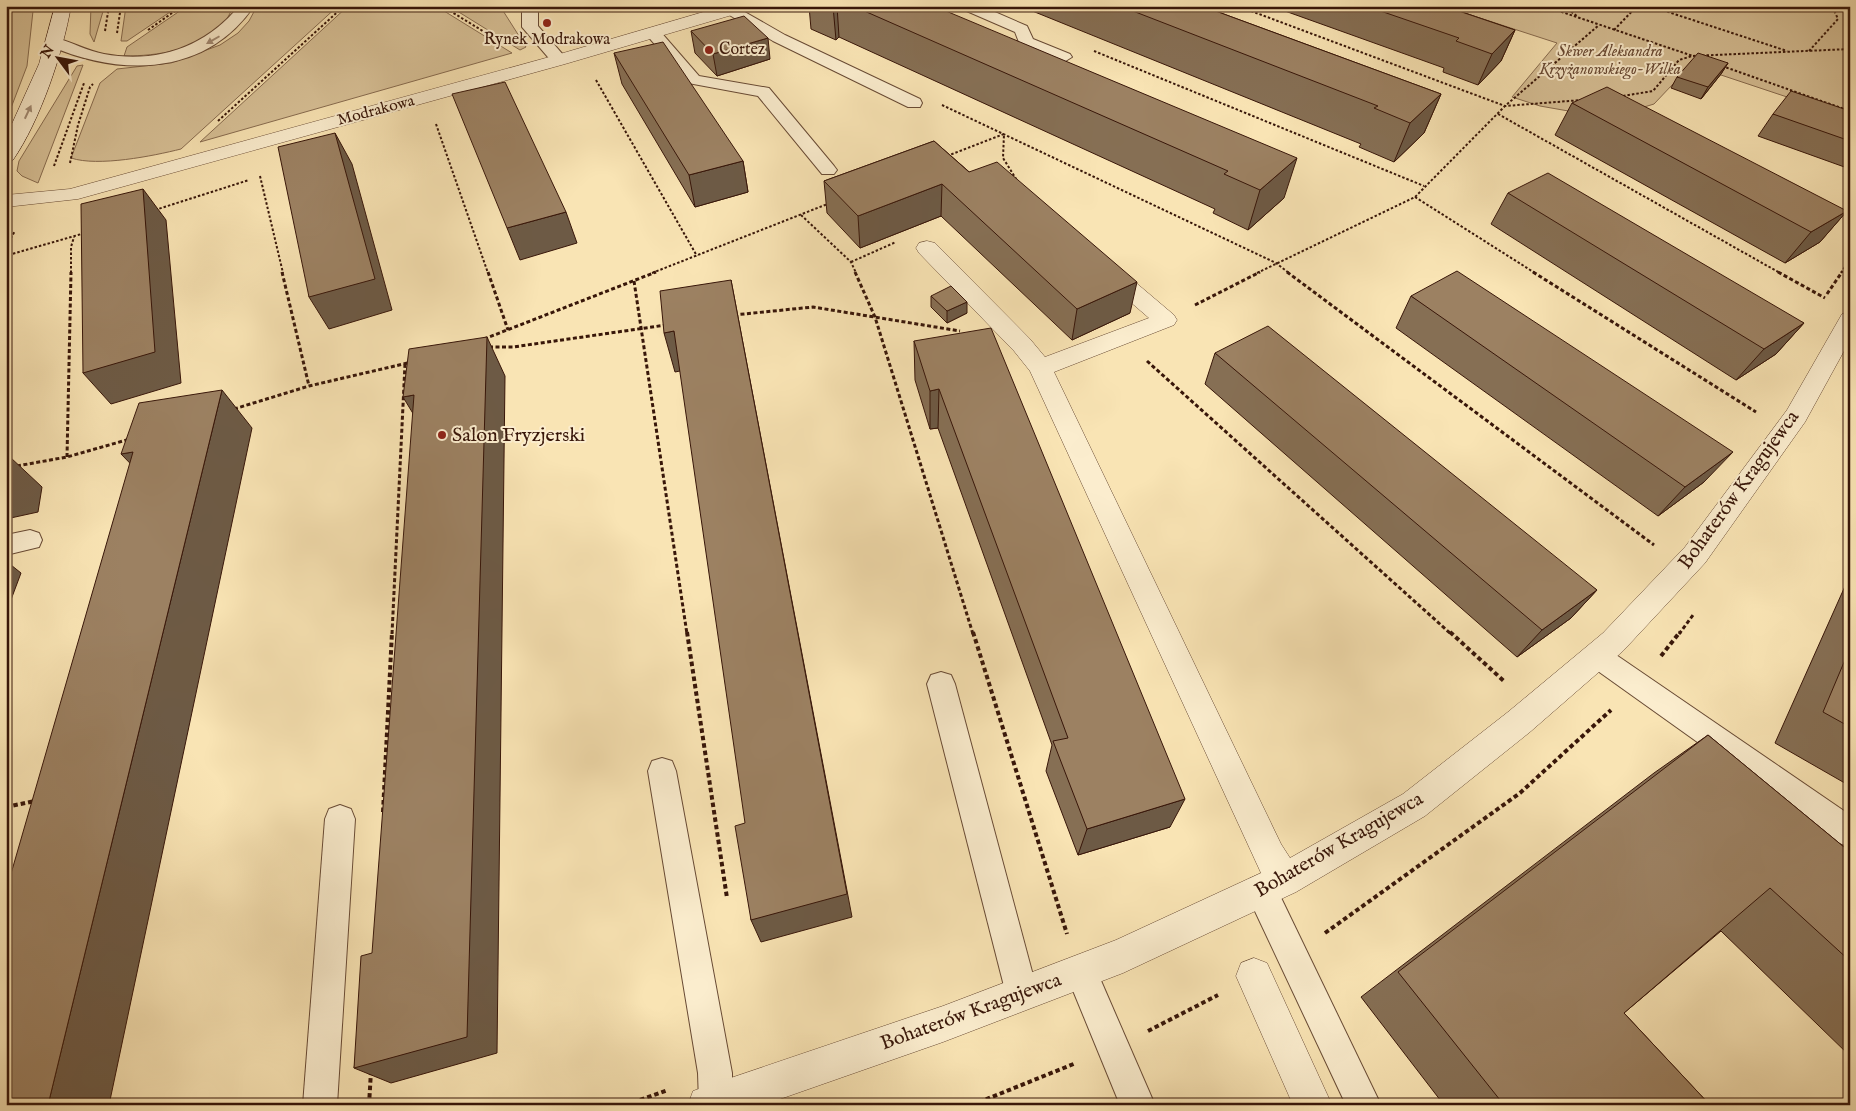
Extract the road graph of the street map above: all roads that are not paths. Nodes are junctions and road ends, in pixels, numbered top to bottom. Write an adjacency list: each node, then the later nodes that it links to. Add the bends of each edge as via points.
1 (63, 6): 7 (street)
2 (247, 6): 7 (lane, one-way to 7, via 227,32 176,56 132,63 79,54)
3 (967, 6): 8 (lane, via 1022,29 1026,42)
4 (737, 8): 6 (street, Modrakowa); 10 (lane, via 778,38)
5 (530, 12): 9 (lane, via 530,26)
6 (653, 33): 9 (street, Modrakowa); 12 (lane, via 694,80 763,92)
7 (56, 43): 11 (street, one-way to 7, via 30,108)
8 (1064, 58)
9 (559, 60): 13 (street, Modrakowa, via 71,195)
10 (914, 103)
11 (6, 156)
12 (828, 170)
13 (6, 201)
14 (927, 248): 17 (street, via 1022,345)
15 (1091, 257): 17 (street, via 1166,320)
16 (1850, 319): 18 (street, Bohaterów Kragujewca, via 1796,416 1695,555)
17 (1040, 368): 23 (street, via 1268,856)
18 (1597, 656): 22 (lane); 23 (street, Bohaterów Kragujewca, via 1414,805)
19 (941, 684): 26 (lane)
20 (662, 771): 27 (lane)
21 (340, 819): 28 (lane)
22 (1850, 833)
23 (1273, 885): 24 (street, Bohaterów Kragujewca, via 1123,955); 31 (lane)
24 (1081, 971): 26 (street, Bohaterów Kragujewca); 29 (lane)
25 (1254, 976): 30 (street)
26 (1022, 994): 27 (street, Bohaterów Kragujewca, via 943,1024)
27 (713, 1093)
28 (320, 1105)
29 (1138, 1105)
30 (1313, 1105)
31 (1364, 1105)

